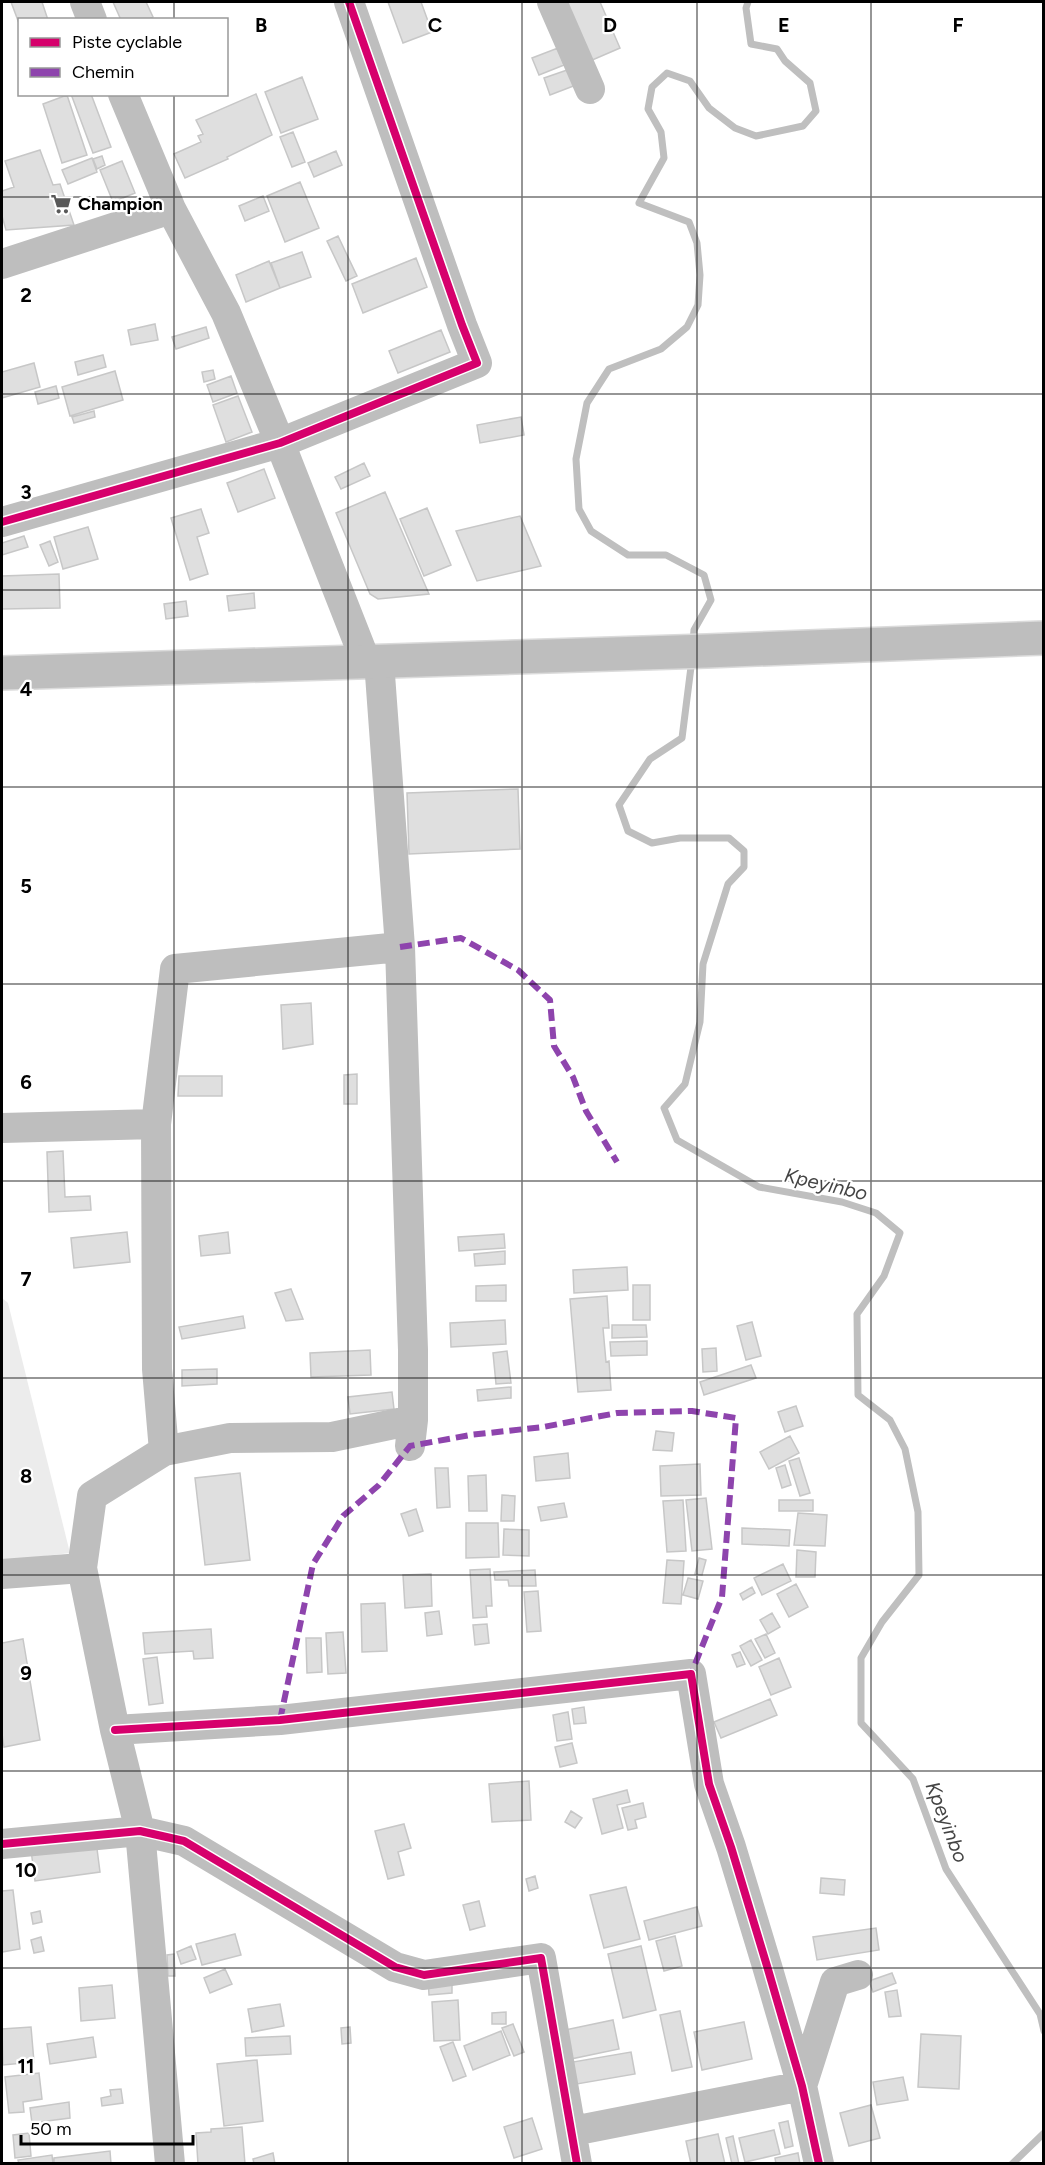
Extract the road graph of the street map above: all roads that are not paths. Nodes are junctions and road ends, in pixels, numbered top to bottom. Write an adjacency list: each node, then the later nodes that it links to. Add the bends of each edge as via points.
1 (85, 2): 4 (street)
2 (349, 2): 9 (street, via 477,363)
3 (552, 2): 5 (street)
4 (92, 18)
5 (590, 89)
6 (124, 96): 7 (street)
7 (171, 209): 8 (street); 9 (street, via 225,313)
8 (2, 264)
9 (280, 443): 10 (street); 12 (street)
10 (2, 522)
11 (1044, 638): 12 (highway)
12 (372, 662): 13 (highway); 14 (street)
13 (2, 673)
14 (400, 947): 15 (street, via 175,969); 17 (street, via 413,1350 412,1433 230,1438)
15 (156, 1124): 16 (street); 17 (street, via 157,1369)
16 (2, 1128)
17 (164, 1451): 18 (street, via 92,1496)
18 (82, 1568): 19 (street); 20 (street)
19 (2, 1574)
20 (115, 1730): 21 (street); 24 (street, via 280,1720 691,1674 709,1784)
21 (140, 1831): 22 (street); 25 (street, via 184,1841 395,1967 424,1975 541,1958); 26 (street)
22 (2, 1844)
23 (858, 1975): 24 (street, via 836,1982)
24 (802, 2086): 25 (street); 28 (street)
25 (573, 2130): 27 (street)
26 (170, 2163)
27 (577, 2163)
28 (819, 2163)

